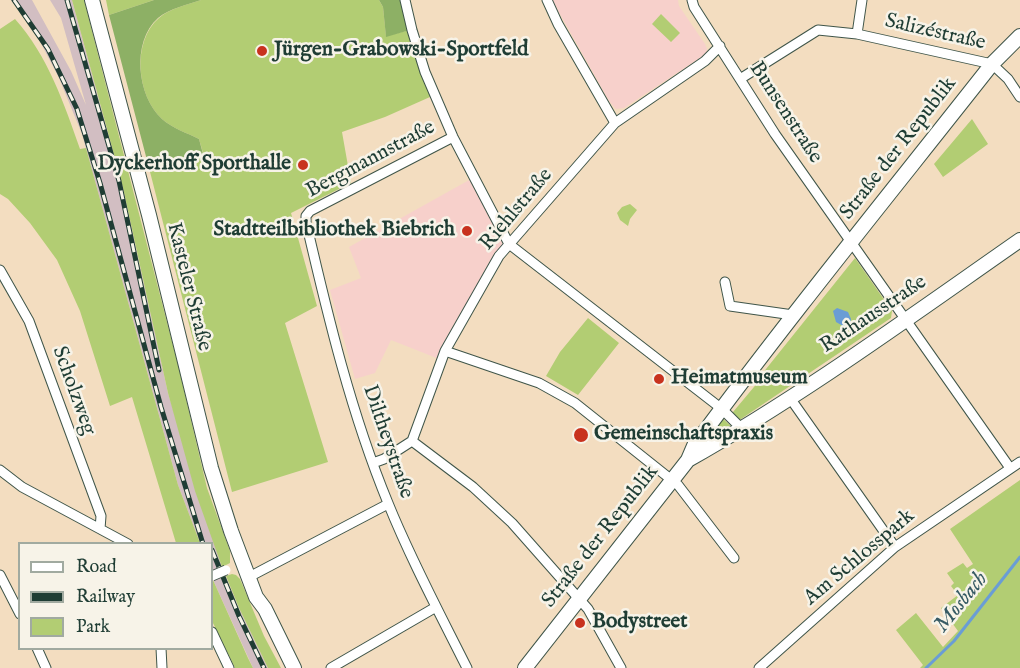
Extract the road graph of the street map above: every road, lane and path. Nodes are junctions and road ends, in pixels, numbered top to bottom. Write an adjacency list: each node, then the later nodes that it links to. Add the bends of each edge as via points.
1 (92, 0): 38 (street, Kasteler Straße, via 211,468)
2 (405, 0): 13 (street, via 425,72)
3 (548, 0): 12 (street)
4 (692, 0): 8 (street, Bunsenstraße)
5 (862, 0): 6 (street)
6 (856, 34): 9 (street, Salizéstraße); 10 (street, Salizéstraße, via 818,30)
7 (1020, 36): 9 (street, Straße der Republik)
8 (720, 46): 10 (street, Bunsenstraße); 12 (street, Riehlstraße, via 705,61)
9 (992, 64): 11 (street); 16 (street, Straße der Republik)
10 (740, 79): 16 (street, Bunsenstraße)
11 (1020, 97)
12 (615, 123): 17 (street, Riehlstraße)
13 (453, 138): 14 (street, Bergmannstraße); 17 (street)
14 (306, 216): 29 (street, Diltheystraße, via 330,323)
15 (1020, 240): 21 (street, Rathausstraße)
16 (851, 243): 20 (street, Straße der Republik); 21 (street, Bunsenstraße)
17 (509, 244): 22 (street, Riehlstraße); 24 (street)
18 (0, 270): 34 (street, Scholzweg, via 29,321 101,516)
19 (725, 282): 20 (street, via 730,306)
20 (793, 315): 24 (street, Straße der Republik)
21 (906, 319): 23 (street, Rathausstraße); 30 (street, Bunsenstraße)
22 (445, 351): 26 (street, Riehlstraße); 32 (street, via 539,383 575,403)
23 (790, 398): 25 (street, Rathausstraße); 36 (street)
24 (722, 409): 25 (street); 27 (street, Straße der Republik)
25 (742, 429): 27 (street, Rathausstraße)
26 (411, 441): 29 (street); 42 (street, via 496,508)
27 (688, 460): 32 (street, Straße der Republik)
28 (1020, 462): 30 (street, Am Schlosspark)
29 (373, 463): 33 (street, Diltheystraße)
30 (1010, 468): 36 (street, Am Schlosspark)
31 (0, 470): 34 (street, via 22,487)
32 (672, 480): 37 (street); 42 (street, Straße der Republik)
33 (388, 504): 41 (street); 43 (street, Diltheystraße)
34 (100, 529): 35 (street)
35 (126, 542)
36 (895, 547): 56 (street, Am Schlosspark)
37 (734, 558)
38 (243, 562): 40 (street, bridge); 41 (street, Kasteler Straße)
39 (0, 575): 44 (street)
40 (213, 576)
41 (250, 579): 51 (street, Kasteler Straße)
42 (580, 598): 54 (street, Straße der Republik); 55 (street)
43 (436, 607): 52 (street); 53 (street, Diltheystraße)
44 (18, 610)
45 (213, 634): 50 (street)
46 (38, 650): 48 (street)
47 (161, 650): 49 (street)
48 (46, 668)
49 (162, 668)
50 (229, 668)
51 (294, 668)
52 (331, 668)
53 (468, 668)
54 (525, 668)
55 (621, 668)
56 (759, 668)

